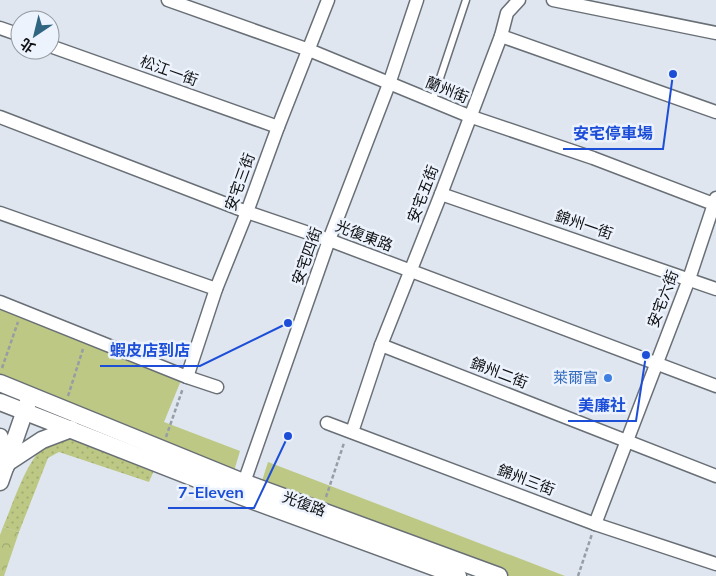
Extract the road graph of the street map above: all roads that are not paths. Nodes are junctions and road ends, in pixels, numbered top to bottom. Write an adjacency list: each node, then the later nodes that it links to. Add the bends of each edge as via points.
1 (168, 0): 10 (street, 蘭州街)
2 (328, 0): 10 (street, 安宅三街)
3 (417, 0): 11 (street, 安宅四街)
4 (466, 0): 12 (lane)
5 (519, 0): 8 (street, 安宅五街, via 507,13)
6 (553, 0): 7 (street)
7 (716, 33)
8 (500, 36): 13 (street); 14 (street, 安宅五街)
9 (60, 50): 16 (street, 松江一街)
10 (309, 50): 11 (street, 蘭州街); 16 (street, 安宅三街)
11 (389, 84): 12 (street, 蘭州街); 21 (street, 安宅四街)
12 (432, 102): 14 (street, 蘭州街)
13 (716, 112)
14 (469, 116): 17 (street, 安宅五街); 18 (street, 蘭州街)
15 (0, 118): 19 (street, 光復東路)
16 (278, 128): 19 (street, 安宅三街)
17 (441, 194): 22 (street, 安宅五街); 23 (street, 錦州一街)
18 (715, 202): 23 (street, 安宅六街)
19 (247, 212): 21 (street, 光復東路); 24 (street, 安宅三街)
20 (0, 213): 24 (street)
21 (329, 240): 22 (street, 光復東路); 44 (street, 安宅四街)
22 (410, 271): 27 (street, 安宅五街); 28 (street, 光復東路)
23 (689, 279): 25 (street, 錦州一街); 28 (street, 安宅六街)
24 (216, 289): 29 (street, 安宅三街)
25 (716, 289)
26 (0, 302): 29 (street)
27 (381, 345): 38 (street, 安宅五街); 40 (street, 錦州二街)
28 (655, 364): 31 (street, 光復東路); 40 (street, 安宅六街)
29 (187, 377): 32 (street)
30 (0, 383): 33 (street, 光復路)
31 (716, 386)
32 (216, 387)
33 (30, 395): 35 (street); 44 (street, 光復路)
34 (0, 402): 35 (street, 光復路)
35 (25, 412): 37 (street, 光復路); 41 (street)
36 (327, 423): 38 (street, 錦州三街)
37 (71, 429): 41 (street, via 42,440); 44 (street, 光復路)
38 (350, 431): 45 (street, 錦州三街)
39 (0, 437): 41 (street)
40 (627, 440): 42 (street, 錦州二街); 45 (street, 安宅六街)
41 (7, 464): 43 (street)
42 (716, 476)
43 (0, 482)
44 (241, 489): 47 (street, 光復路); 48 (street, 光復路)
45 (595, 524): 46 (street, 錦州三街)
46 (716, 564)
47 (458, 576)
48 (499, 576)

